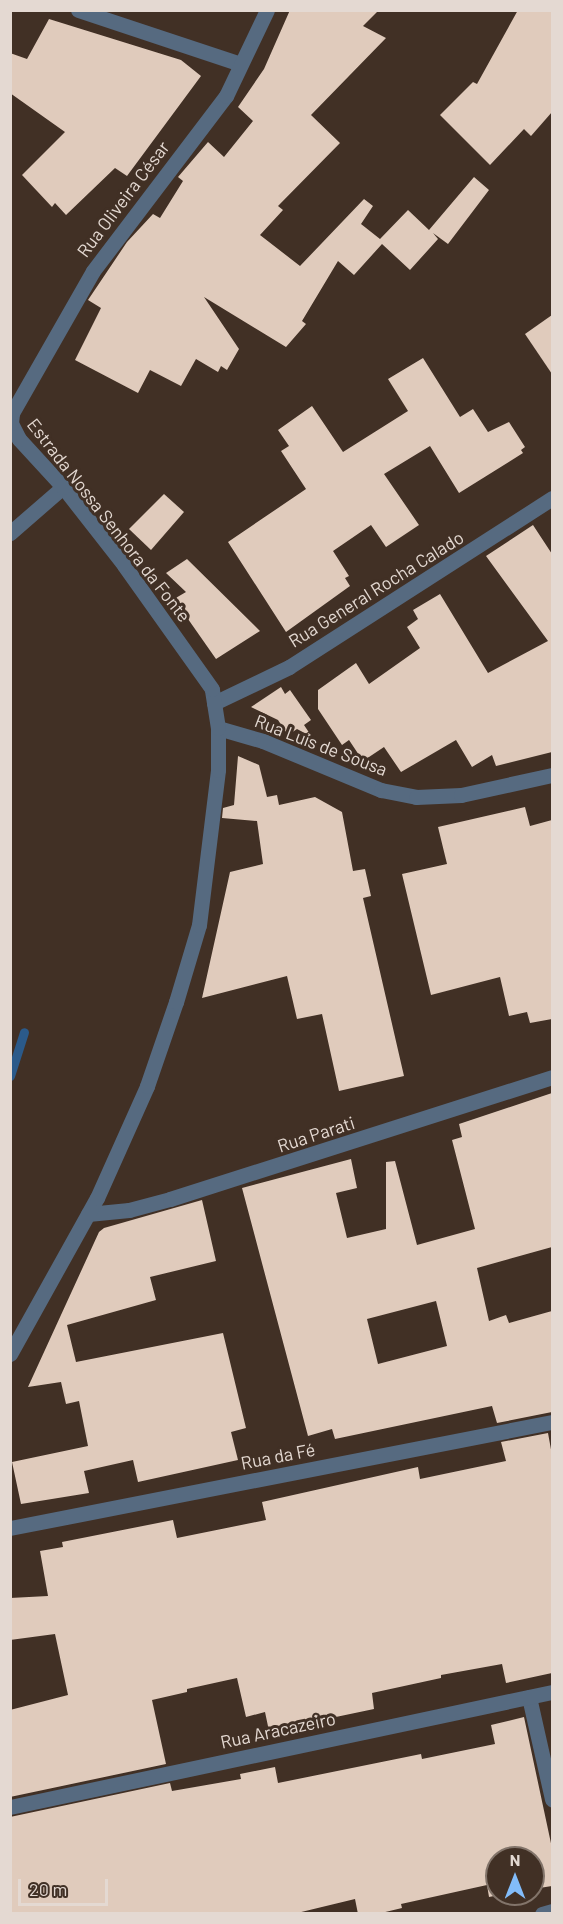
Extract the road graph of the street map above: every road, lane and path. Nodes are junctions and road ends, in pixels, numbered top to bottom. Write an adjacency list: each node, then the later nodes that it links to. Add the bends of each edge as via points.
1 (78, 10): 3 (street)
2 (267, 10): 3 (street, Rua Oliveira César)
3 (240, 64): 4 (street, Rua Oliveira César, via 226,96 205,126 165,172 93,271)
4 (12, 413): 5 (street, Estrada Nossa Senhora da Fonte, via 11,423 19,439)
5 (63, 487): 7 (street); 8 (street, Estrada Nossa Senhora da Fonte, via 212,689)
6 (552, 498): 8 (street, Rua General Rocha Calado, via 289,667)
7 (10, 533)
8 (214, 703): 9 (street, Estrada Nossa Senhora da Fonte)
9 (218, 728): 10 (street, Rua Luís de Sousa, via 263,741 381,790 417,797 461,795); 12 (street, Estrada Nossa Senhora da Fonte, via 218,770 199,925 147,1086)
10 (552, 775)
11 (552, 1077): 12 (street, Rua Parati, via 170,1199 129,1210)
12 (88, 1214): 13 (street, Estrada Nossa Senhora da Fonte)
13 (10, 1354)
14 (552, 1422): 15 (street, Rua da Fé)
15 (10, 1528)
16 (552, 1692): 17 (street, Rua Aracazeiro)
17 (529, 1697): 18 (street); 19 (street, Rua Aracazeiro)
18 (552, 1799)
19 (10, 1807)
20 (552, 1911): 21 (street)
21 (542, 1914)

